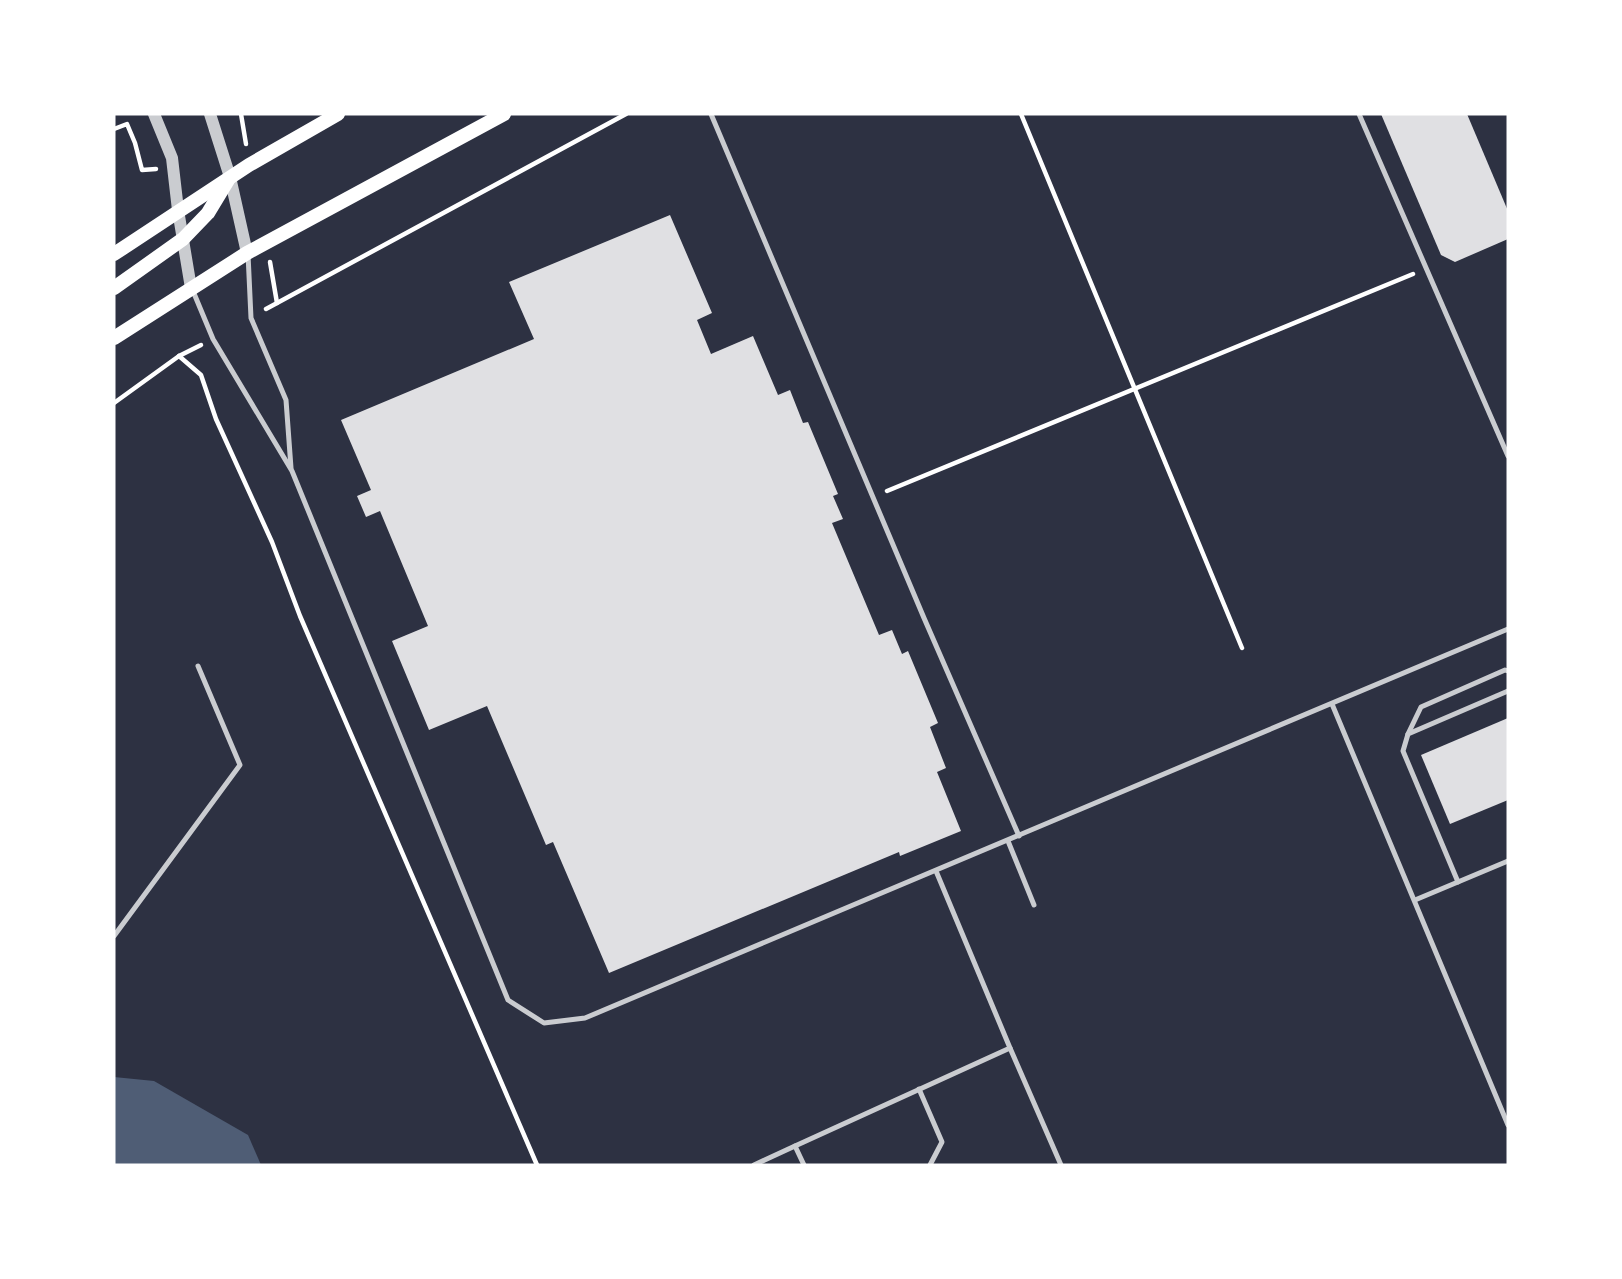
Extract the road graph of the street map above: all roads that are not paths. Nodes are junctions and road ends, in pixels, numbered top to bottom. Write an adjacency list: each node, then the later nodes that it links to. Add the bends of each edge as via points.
1 (154, 114): 10 (street, via 172,158)
2 (210, 114): 9 (street)
3 (338, 114): 9 (main road)
4 (491, 114): 8 (main road)
5 (504, 114): 8 (main road)
6 (710, 114): 25 (lane)
7 (1359, 114): 17 (lane)
8 (469, 131): 12 (main road)
9 (230, 177): 10 (main road); 11 (main road, via 208,212); 12 (street)
10 (178, 210): 11 (street); 13 (main road)
11 (183, 239): 14 (main road); 15 (street)
12 (247, 253): 15 (main road); 18 (lane, via 251,318 286,400)
13 (114, 254)
14 (114, 288)
15 (191, 288): 16 (main road); 18 (lane, via 213,339)
16 (114, 338)
17 (1508, 456)
18 (292, 471): 28 (lane, via 508,1000 544,1023 585,1018)
19 (1508, 629): 23 (lane)
20 (198, 666): 32 (lane, via 240,765)
21 (1508, 671): 24 (lane, via 1421,707)
22 (1508, 691): 24 (lane)
23 (1332, 704): 25 (lane); 30 (lane)
24 (1408, 734): 29 (lane, via 1403,751)
25 (1019, 836): 26 (lane)
26 (1008, 841): 28 (lane); 31 (lane)
27 (1508, 861): 29 (lane)
28 (936, 871): 33 (lane)
29 (1458, 882): 30 (lane)
30 (1415, 900): 35 (lane)
31 (1034, 905)
32 (114, 936)
33 (1010, 1048): 34 (lane); 40 (lane)
34 (919, 1089): 36 (lane); 39 (lane, via 942,1142)
35 (1508, 1125)
36 (795, 1146): 37 (lane); 38 (lane)
37 (754, 1165)
38 (804, 1165)
39 (930, 1165)
40 (1061, 1165)

